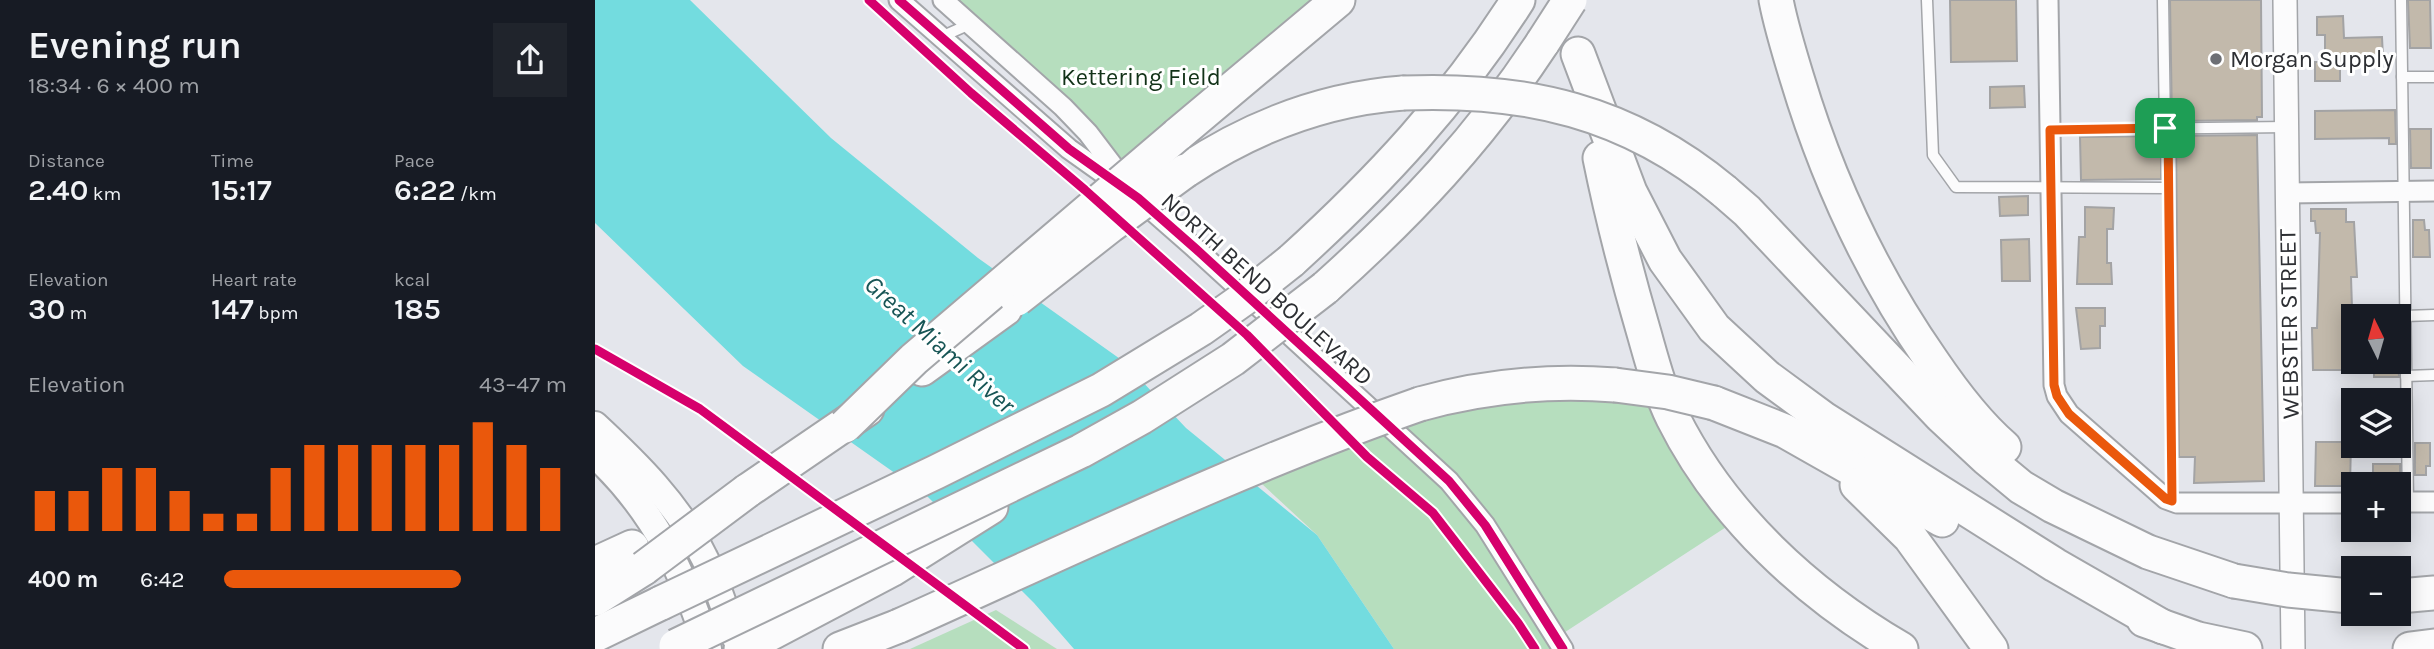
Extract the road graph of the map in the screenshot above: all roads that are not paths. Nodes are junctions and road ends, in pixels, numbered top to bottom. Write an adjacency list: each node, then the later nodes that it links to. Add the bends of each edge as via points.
1 (899, 0): 13 (street, NORTH BEND BOULEVARD)
2 (943, 0): 12 (street, NORTH BEND BOULEVARD)
3 (1338, 0): 32 (highway, bridge, via 914,359)
4 (1518, 0): 51 (highway, bridge, via 1467,75 1371,186 1291,261 1201,329 1101,390)
5 (1569, 0): 14 (highway); 33 (highway, bridge, via 1509,94 1398,221 1325,288 1233,359)
6 (1776, 0): 42 (highway, via 1807,113 1830,175 1905,320 1951,388 1996,440)
7 (1927, 0): 20 (lane, via 1933,155 1956,187)
8 (2048, 0): 19 (street)
9 (2163, 0): 18 (lane)
10 (2285, 0): 17 (street, WEBSTER STREET)
11 (2401, 0): 15 (lane)
12 (970, 24): 13 (lane); 25 (street, NORTH BEND BOULEVARD, via 1088,133)
13 (940, 37): 25 (street, NORTH BEND BOULEVARD, via 1069,149)
14 (1579, 54): 50 (highway, via 1630,192 1665,260 1714,328 1767,377 1824,419); 59 (highway, via 1613,222 1653,362 1677,426 1716,487 1769,548 1828,598)
15 (2402, 77): 16 (lane); 23 (lane)
16 (2434, 77)
17 (2286, 127): 18 (lane); 24 (street, WEBSTER STREET)
18 (2166, 128): 19 (lane); 21 (lane)
19 (2050, 130): 20 (street)
20 (2050, 188): 21 (lane); 37 (street, via 2054,385 2065,409)
21 (2168, 188): 37 (lane)
22 (2434, 191): 23 (street)
23 (2405, 192): 24 (street); 26 (lane)
24 (2287, 193): 40 (street, WEBSTER STREET)
25 (1137, 198): 58 (street, NORTH BEND BOULEVARD, via 1449,481 1485,525)
26 (2405, 304)
27 (2434, 314): 28 (lane)
28 (2411, 316)
29 (2434, 375): 30 (lane)
30 (2406, 376): 36 (lane)
31 (595, 425): 55 (main road, via 635,462 684,523 705,557)
32 (845, 426): 42 (highway, bridge, via 1185,171 1252,132 1349,100 1403,93 1494,94 1577,111 1652,142 1696,169 1747,211 1986,458 2053,506); 43 (highway, bridge)
33 (1081, 451): 53 (highway, bridge); 55 (highway, bridge, via 891,570)
34 (1822, 452): 49 (highway, bridge, via 1714,403 1655,390 1565,383 1463,393 1356,426); 50 (highway, via 2038,575); 60 (highway, via 1910,537)
35 (595, 455): 53 (main road, via 637,501 681,572)
36 (2404, 472)
37 (2172, 501): 40 (street)
38 (2411, 502): 39 (street)
39 (2434, 502)
40 (2291, 503): 41 (street); 61 (street, WEBSTER STREET)
41 (2341, 503)
42 (2103, 529): 46 (highway, bridge, via 2148,552 2234,580)
43 (638, 557): 44 (highway); 48 (highway)
44 (595, 564)
45 (2434, 593): 47 (highway)
46 (2341, 595)
47 (2411, 595)
48 (595, 599)
49 (899, 626): 56 (highway); 57 (highway)
50 (2163, 627): 54 (highway)
51 (595, 635)
52 (2434, 646): 62 (highway)
53 (685, 648)
54 (2239, 648)
55 (740, 649)
56 (840, 649)
57 (855, 649)
58 (1563, 649)
59 (1901, 649)
60 (1991, 649)
61 (2293, 649)
62 (2410, 649)

